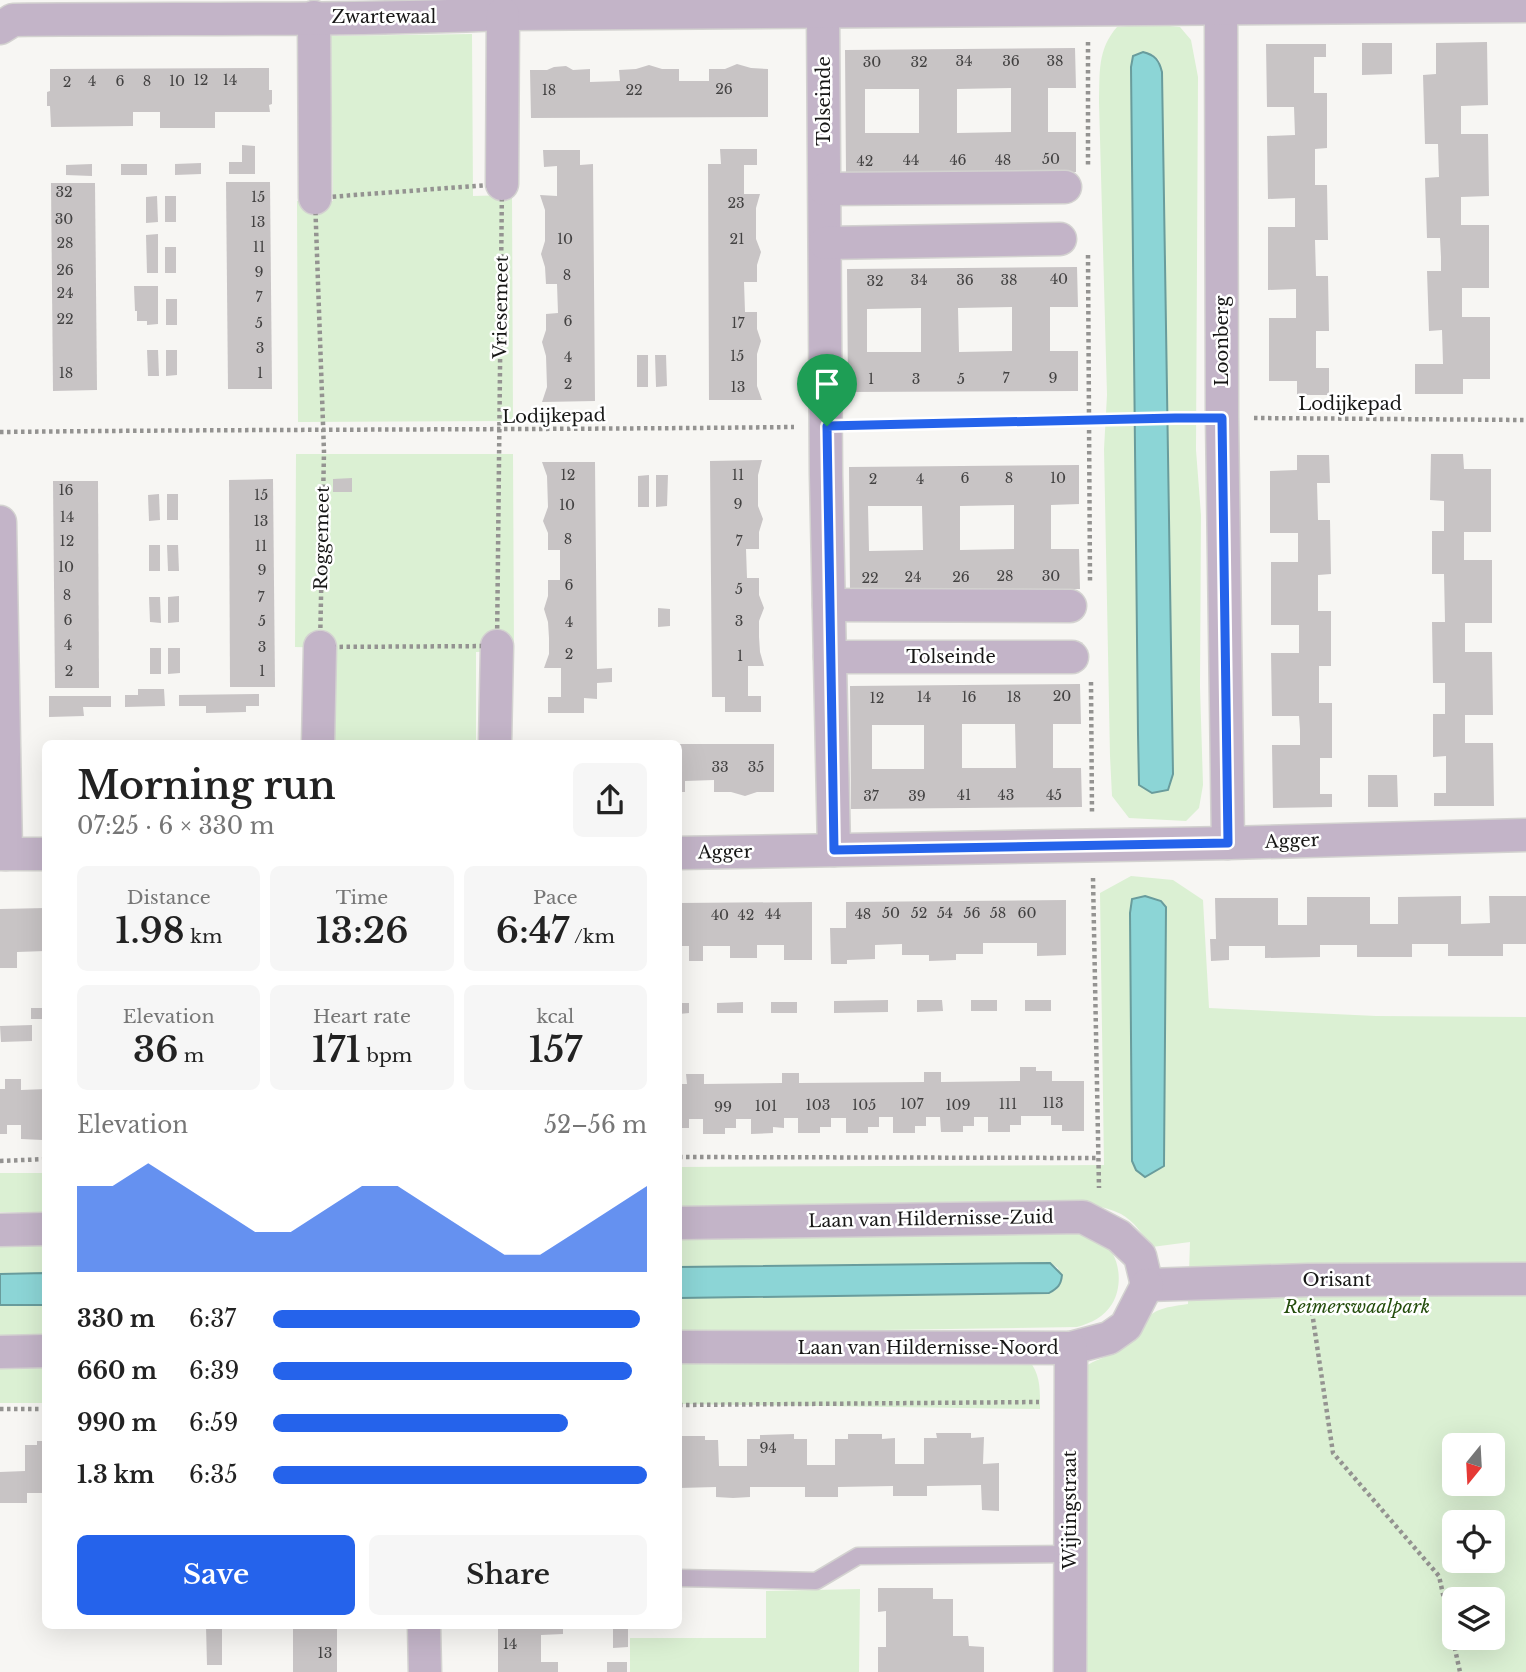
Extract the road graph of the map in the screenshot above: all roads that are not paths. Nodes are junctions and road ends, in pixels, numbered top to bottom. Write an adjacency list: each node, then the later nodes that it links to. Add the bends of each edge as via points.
1 (1526, 6): 2 (street, Zwartewaal)
2 (1221, 7): 4 (street, Zwartewaal); 24 (street, Loonberg)
3 (407, 9): 5 (street, Zwartewaal); 6 (street, Zwartewaal)
4 (823, 12): 5 (street, Zwartewaal); 10 (street, Tolseinde)
5 (503, 14): 9 (street)
6 (314, 17): 7 (street, Zwartewaal, via 13,20); 11 (street)
7 (0, 28)
8 (1077, 180): 10 (street)
9 (502, 184)
10 (825, 189): 13 (street, Tolseinde)
11 (315, 198)
12 (1060, 239): 13 (street)
13 (825, 243): 16 (street, Tolseinde)
14 (0, 522): 27 (street)
15 (1080, 599): 16 (street)
16 (829, 605): 19 (street, Tolseinde)
17 (497, 646): 22 (street)
18 (320, 647): 21 (street)
19 (830, 657): 20 (street, Tolseinde); 25 (street, Tolseinde)
20 (1082, 664)
21 (318, 740)
22 (495, 740)
23 (1526, 835): 24 (street, Agger)
24 (1228, 843): 25 (street, Agger)
25 (834, 850): 26 (street, Agger)
26 (682, 853)
27 (3, 854): 28 (street)
28 (42, 854)
29 (682, 1223): 33 (street, Laan van Hildernisse-Zuid, via 1083,1217 1119,1236 1140,1256)
30 (42, 1229): 31 (street)
31 (0, 1230)
32 (1526, 1279): 33 (street, Orisant)
33 (1147, 1285): 35 (street, Laan van Hildernisse-Noord, via 1126,1326 1109,1338)
34 (682, 1346): 35 (street, Laan van Hildernisse-Noord)
35 (1071, 1348): 38 (street, Wijtingstraat)
36 (0, 1352): 37 (street)
37 (42, 1352)
38 (1070, 1554): 39 (lane, via 858,1556 816,1581); 42 (street, Wijtingstraat)
39 (682, 1578)
40 (424, 1629): 41 (street)
41 (425, 1672)
42 (1070, 1672)

